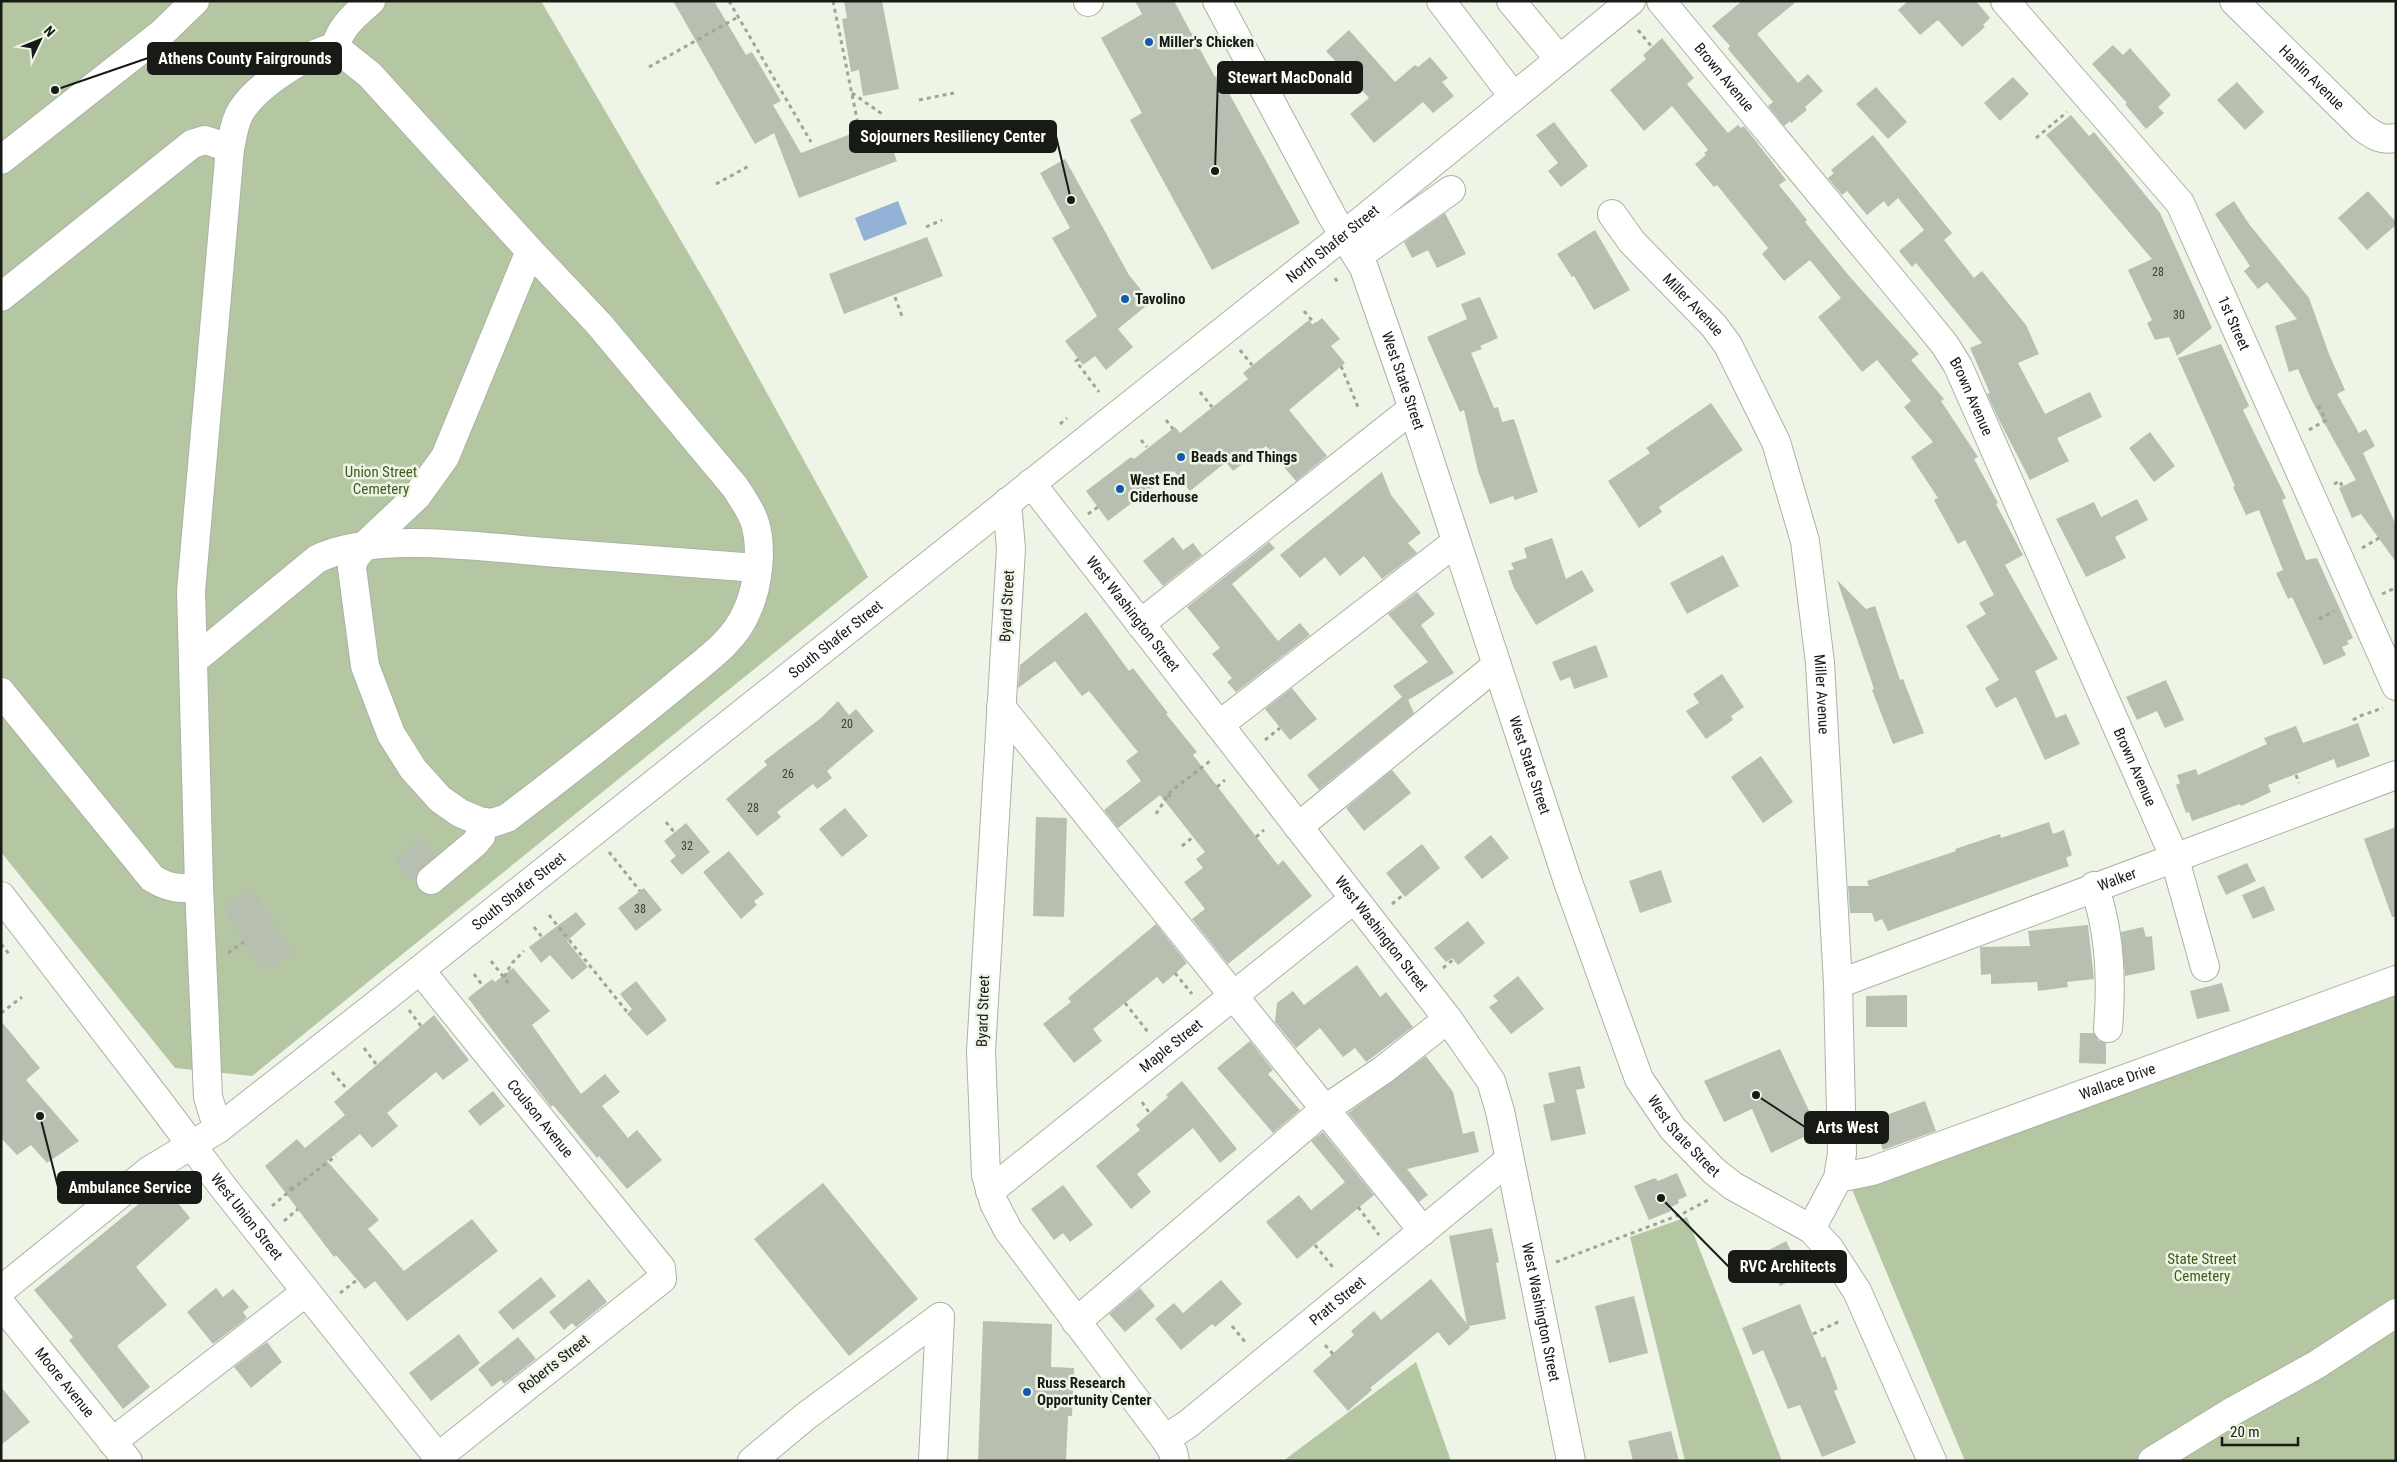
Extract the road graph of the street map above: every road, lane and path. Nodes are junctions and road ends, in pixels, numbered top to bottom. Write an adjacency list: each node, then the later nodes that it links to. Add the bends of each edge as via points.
1 (195, 1): 31 (street, via 162,33)
2 (371, 1): 15 (street, via 348,20)
3 (728, 1): 12 (path)
4 (833, 1): 18 (path)
5 (1218, 1): 38 (street, West State Street)
6 (1441, 1): 20 (street)
7 (1511, 1): 16 (street)
8 (1631, 1): 16 (street, North Shafer Street)
9 (1661, 1): 99 (street, Brown Avenue, via 1906,297 1958,366)
10 (2005, 1): 77 (street, 1st Street, via 2180,204)
11 (2234, 1): 27 (street, Hanlin Avenue, via 2362,127 2386,140)
12 (738, 17): 17 (path); 28 (path)
13 (1637, 28): 14 (path)
14 (1652, 46)
15 (335, 47): 22 (street, via 320,50 288,68); 39 (street, via 370,75)
16 (1559, 58): 20 (street, North Shafer Street)
17 (649, 67)
18 (851, 93): 24 (path); 25 (path)
19 (954, 93): 21 (path)
20 (1513, 96): 38 (street, North Shafer Street)
21 (919, 100)
22 (247, 103): 29 (street); 30 (street, via 236,120)
23 (2070, 109): 26 (path)
24 (882, 114)
25 (858, 124)
26 (2036, 138)
27 (2396, 138)
28 (811, 142)
29 (192, 144): 30 (street, via 205,140); 42 (street)
30 (230, 148): 74 (street, via 191,590)
31 (1, 160)
32 (749, 166): 33 (path)
33 (716, 184)
34 (1451, 190): 38 (street)
35 (1612, 214): 124 (street, Miller Avenue, via 1632,242 1714,326 1728,345 1776,442 1796,504 1810,573 1820,662)
36 (942, 220): 37 (path)
37 (926, 227)
38 (1351, 246): 56 (street, West State Street); 62 (street, North Shafer Street)
39 (530, 251): 68 (street, via 445,457 417,496); 70 (street, via 599,324 735,487 755,524)
40 (1335, 278): 41 (path)
41 (1338, 283)
42 (1, 297)
43 (895, 297): 45 (path)
44 (1304, 311): 46 (path)
45 (903, 319)
46 (1315, 324)
47 (1245, 356): 49 (path)
48 (1079, 359): 51 (path, via 1076,362)
49 (1252, 365)
50 (1341, 366): 55 (path)
51 (1099, 392)
52 (1200, 392): 54 (path)
53 (2317, 404): 59 (path, via 2326,420)
54 (1212, 407)
55 (1358, 407)
56 (1412, 409): 67 (street, West State Street); 73 (street)
57 (1166, 420): 58 (path)
58 (1173, 429)
59 (2301, 434)
60 (1141, 440): 61 (path)
61 (1146, 448)
62 (1031, 483): 63 (street, South Shafer Street); 73 (street, West Washington Street)
63 (1007, 502): 78 (street, Byard Street, via 1011,549); 117 (street, South Shafer Street)
64 (1098, 507): 65 (path)
65 (1084, 518)
66 (2379, 538): 69 (path)
67 (1456, 542): 75 (street, West State Street); 80 (street)
68 (365, 544): 70 (street, via 450,545); 74 (street, via 317,559); 90 (street, via 353,563 354,588 365,666 391,734 413,769 440,799)
69 (2354, 552)
70 (757, 568): 90 (street, via 746,614 725,644 606,743 507,818 492,823)
71 (2336, 610): 72 (path)
72 (2319, 619)
73 (1140, 624): 80 (street, West Washington Street)
74 (193, 661): 101 (street)
75 (1497, 665): 92 (street); 155 (street, West State Street, via 1568,882 1639,1079 1667,1122 1714,1171 1733,1186)
76 (1, 692): 101 (street, via 152,878 166,886 182,889)
77 (2392, 696): 79 (path)
78 (1001, 707): 127 (street); 149 (street, Byard Street, via 981,1051 984,1149)
79 (2353, 720)
80 (1219, 725): 92 (street, West Washington Street)
81 (1280, 728): 82 (path)
82 (1260, 744)
83 (1210, 761): 87 (path)
84 (2396, 775): 99 (street, Walker)
85 (1225, 780): 86 (path)
86 (1217, 787)
87 (1168, 794): 88 (path); 89 (path)
88 (1173, 800)
89 (1156, 814)
90 (479, 821): 100 (street, via 481,836)
91 (666, 822): 94 (path)
92 (1298, 827): 106 (street, West Washington Street)
93 (1264, 830): 96 (path)
94 (674, 832)
95 (1193, 837): 97 (path)
96 (1256, 837)
97 (1182, 846)
98 (612, 855): 103 (path)
99 (2174, 856): 102 (street, Walker); 116 (street, Brown Avenue)
100 (431, 880)
101 (199, 886): 142 (street, via 208,1097)
102 (2094, 886): 124 (street, Walker); 135 (street, via 2103,911 2112,988)
103 (640, 891)
104 (1403, 895): 107 (path)
105 (1, 896): 143 (street, West Union Street)
106 (1354, 899): 127 (street, Maple Street); 133 (street, West Washington Street)
107 (1388, 908)
108 (549, 915): 131 (path)
109 (534, 927): 110 (path)
110 (542, 937)
111 (1, 944): 113 (path)
112 (524, 951): 121 (path)
113 (9, 954)
114 (1454, 959): 118 (path)
115 (491, 961): 121 (path)
116 (2205, 967)
117 (420, 970): 142 (street, South Shafer Street); 160 (street, Coulson Avenue)
118 (1437, 972)
119 (1175, 973): 126 (path)
120 (474, 974): 125 (path)
121 (504, 977): 123 (path)
122 (2396, 980): 146 (street, Wallace Drive, via 1872,1171)
123 (510, 984)
124 (1838, 984): 146 (street, Miller Avenue, via 1842,1153)
125 (483, 986)
126 (1192, 995)
127 (1234, 996): 141 (street); 149 (street, Maple Street)
128 (22, 997): 132 (path)
129 (1126, 1003): 136 (path)
130 (409, 1010): 134 (path)
131 (628, 1013)
132 (1, 1014)
133 (1448, 1019): 141 (street, via 1383,1070); 145 (street, West Washington Street, via 1491,1081)
134 (421, 1026)
135 (2108, 1028)
136 (1153, 1038)
137 (362, 1046): 138 (path)
138 (376, 1064)
139 (332, 1071): 140 (path)
140 (348, 1090)
141 (1324, 1110): 156 (street); 168 (street)
142 (218, 1129): 143 (street, South Shafer Street)
143 (191, 1144): 163 (street, South Shafer Street, via 150,1170); 164 (street, West Union Street)
144 (336, 1156): 148 (path)
145 (1509, 1160): 156 (street, Pratt Street); 178 (street, West Washington Street)
146 (1838, 1178): 155 (street, Miller Avenue)
147 (289, 1183): 148 (path)
148 (291, 1190): 151 (path)
149 (990, 1191): 168 (street, Byard Street, via 1008,1230)
150 (1710, 1199): 159 (path, via 1682,1214)
151 (272, 1206)
152 (1358, 1207): 157 (path)
153 (298, 1210): 154 (path)
154 (284, 1221)
155 (1811, 1229): 179 (street, West State Street, via 1829,1248 1857,1292)
156 (1423, 1231): 173 (street, Pratt Street, via 1188,1424)
157 (1380, 1236)
158 (1315, 1245): 161 (path)
159 (1558, 1262)
160 (661, 1268): 175 (street, Roberts Street, via 662,1279)
161 (1337, 1272)
162 (357, 1280): 165 (path)
163 (1, 1290)
164 (306, 1292): 174 (street); 175 (street, West Union Street)
165 (340, 1293)
166 (1, 1304): 174 (street, Moore Avenue)
167 (2396, 1313): 180 (street, via 2316,1365)
168 (1076, 1322): 173 (street, Byard Street)
169 (1232, 1326): 172 (path)
170 (1827, 1328): 171 (path)
171 (1813, 1334)
172 (1248, 1346)
173 (1170, 1450)
174 (120, 1451)
175 (439, 1459)
176 (752, 1461): 177 (street, via 806,1416 940,1317)
177 (933, 1461)
178 (1571, 1461)
179 (1932, 1461)
180 (2152, 1461)

